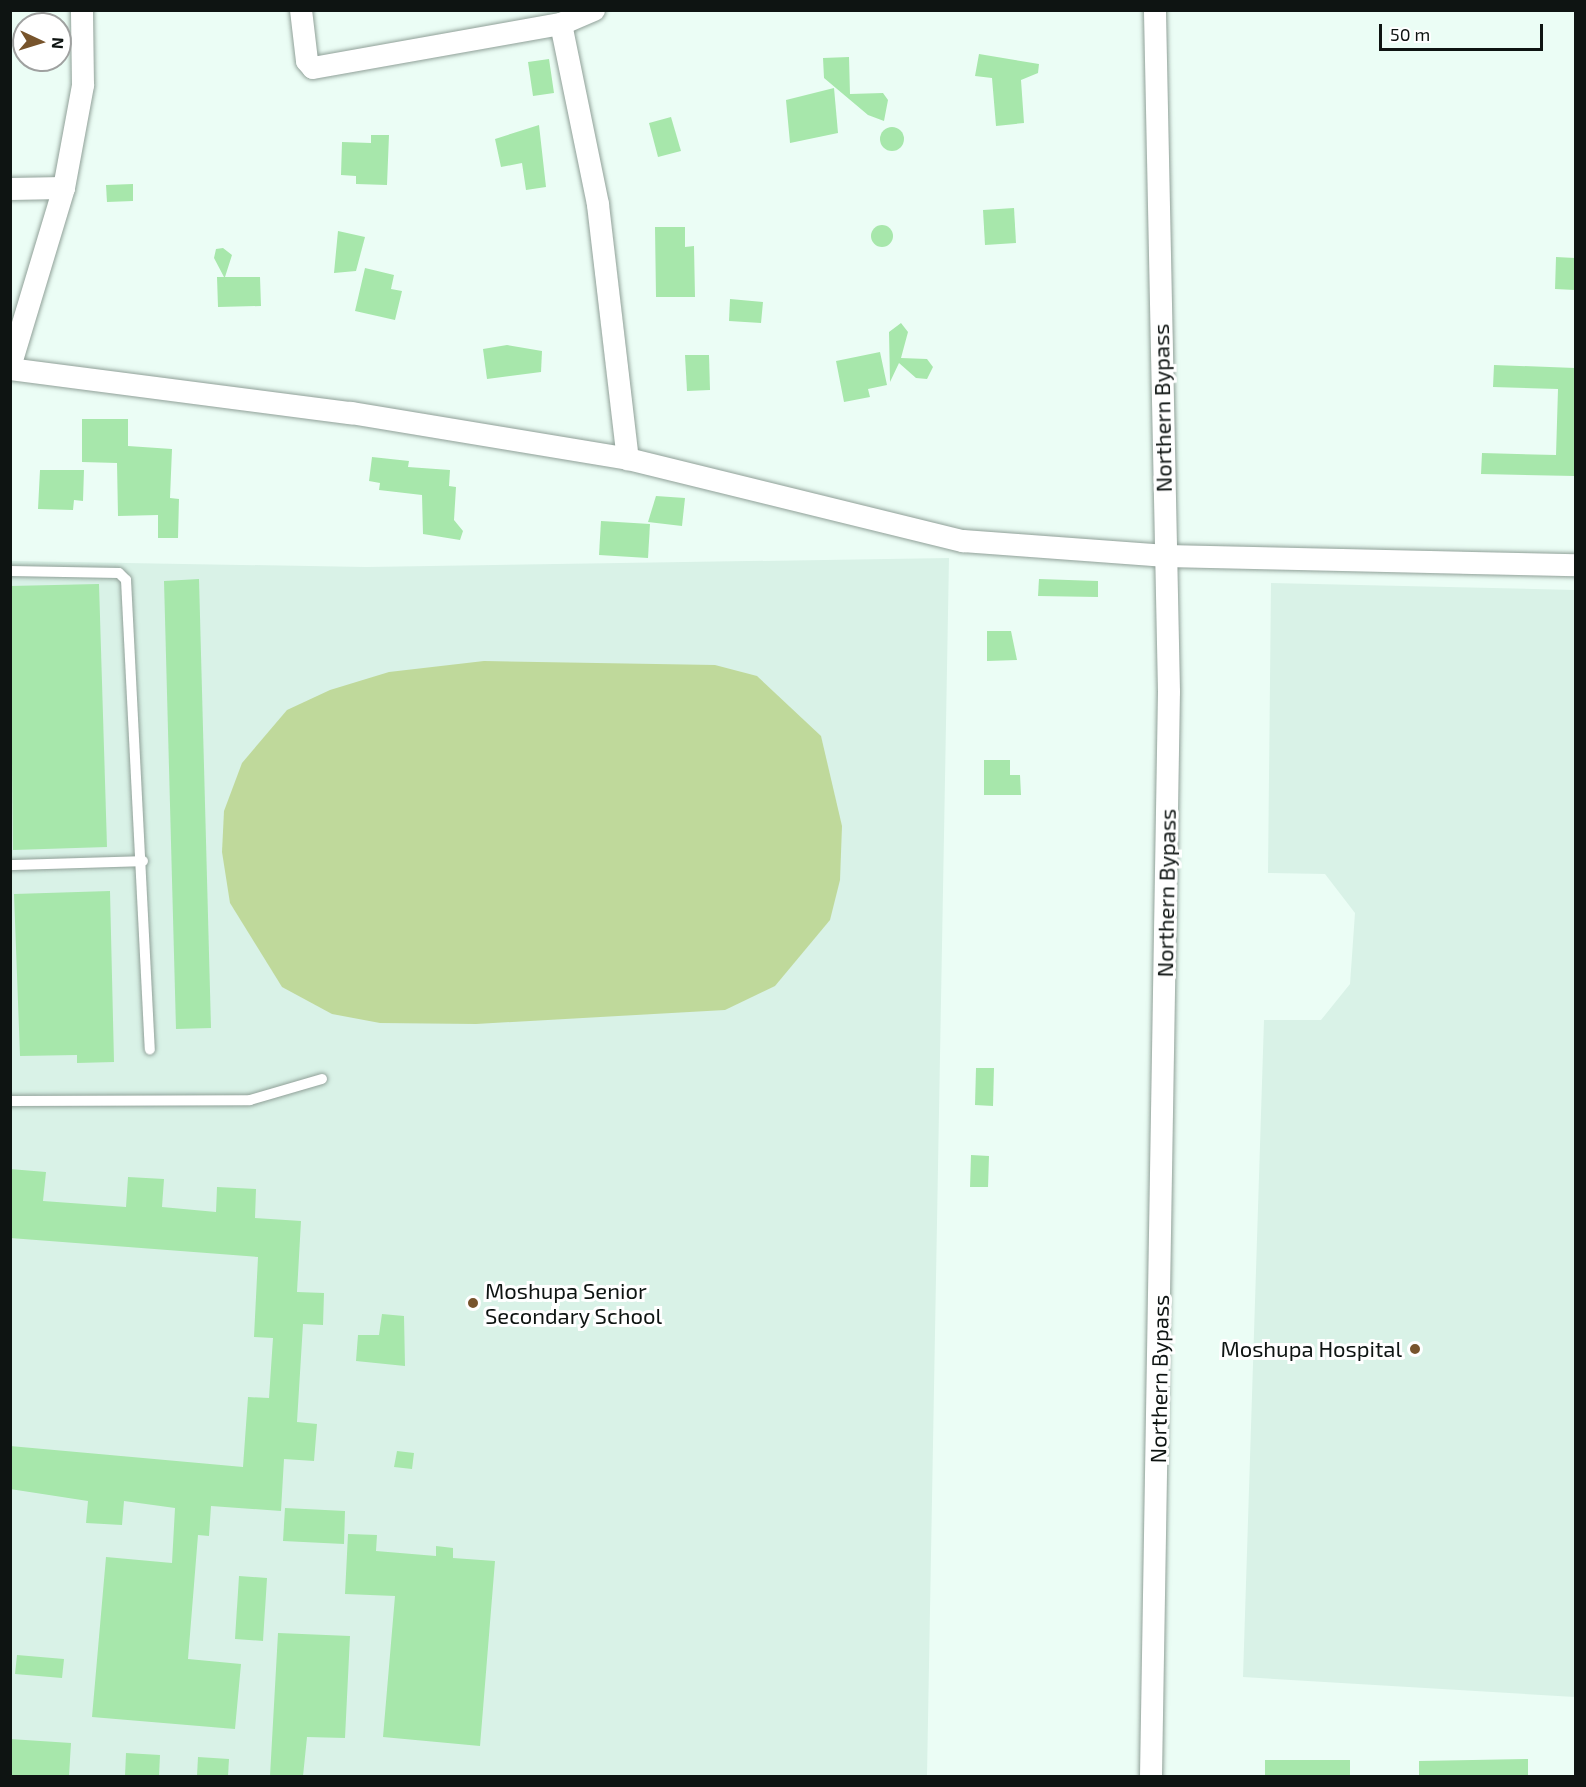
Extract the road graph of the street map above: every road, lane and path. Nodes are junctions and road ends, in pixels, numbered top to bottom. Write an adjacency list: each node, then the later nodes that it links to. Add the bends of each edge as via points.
1 (82, 10): 6 (street, via 83,85)
2 (301, 10): 5 (street, via 306,61 313,68)
3 (594, 10): 5 (street)
4 (1155, 10): 10 (street, Northern Bypass)
5 (561, 24): 9 (street, via 598,205)
6 (64, 188): 7 (street); 8 (street)
7 (10, 189)
8 (10, 368): 9 (street, via 351,413)
9 (628, 459): 10 (street, via 755,486 941,539)
10 (1166, 556): 11 (street); 18 (street, Northern Bypass, via 1169,692)
11 (1575, 565)
12 (10, 571): 13 (lane, via 118,573 126,580)
13 (143, 861): 14 (lane); 15 (lane)
14 (10, 866)
15 (150, 1049)
16 (322, 1079): 17 (lane, via 250,1100)
17 (10, 1101)
18 (1151, 1776)

